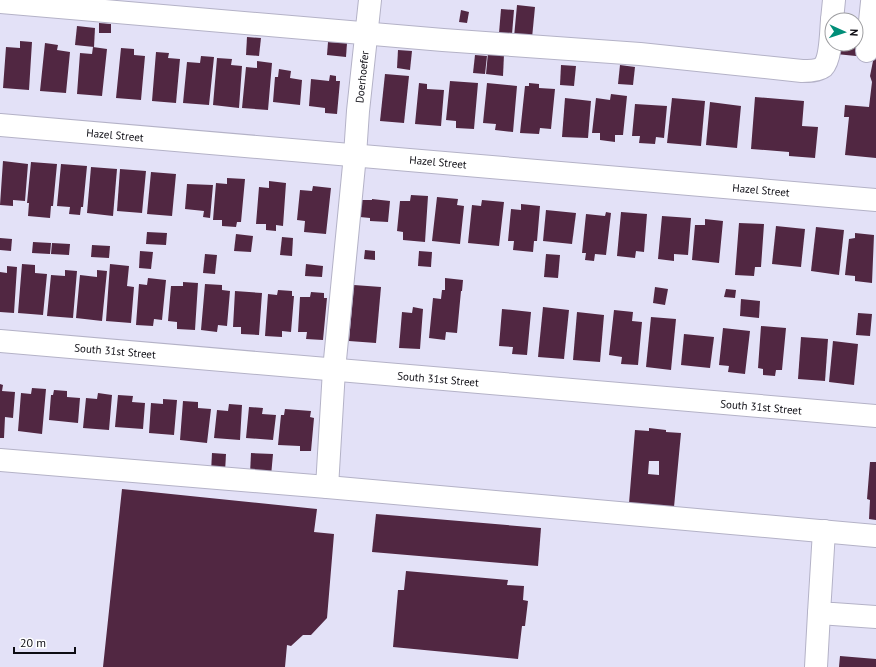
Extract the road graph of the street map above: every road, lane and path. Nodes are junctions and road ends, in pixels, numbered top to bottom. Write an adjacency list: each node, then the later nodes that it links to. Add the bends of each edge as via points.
1 (370, 0): 6 (street, Doerhoefer)
2 (834, 0): 5 (street)
3 (0, 2): 6 (street)
4 (876, 2): 7 (street, via 872,2)
5 (833, 12)
6 (366, 33): 8 (street, via 640,54 802,71 819,69 825,64); 10 (street, Doerhoefer)
7 (867, 50)
8 (829, 52)
9 (0, 125): 10 (street, Hazel Street)
10 (355, 155): 11 (street, Hazel Street); 13 (street, Doerhoefer)
11 (876, 200)
12 (0, 341): 13 (street, South 31st Street)
13 (334, 370): 14 (street, South 31st Street); 16 (street, Doerhoefer)
14 (876, 416)
15 (0, 460): 16 (street)
16 (327, 487): 17 (street)
17 (824, 531): 18 (street); 19 (street)
18 (876, 536)
19 (819, 613): 20 (street); 21 (street)
20 (876, 617)
21 (816, 667)

